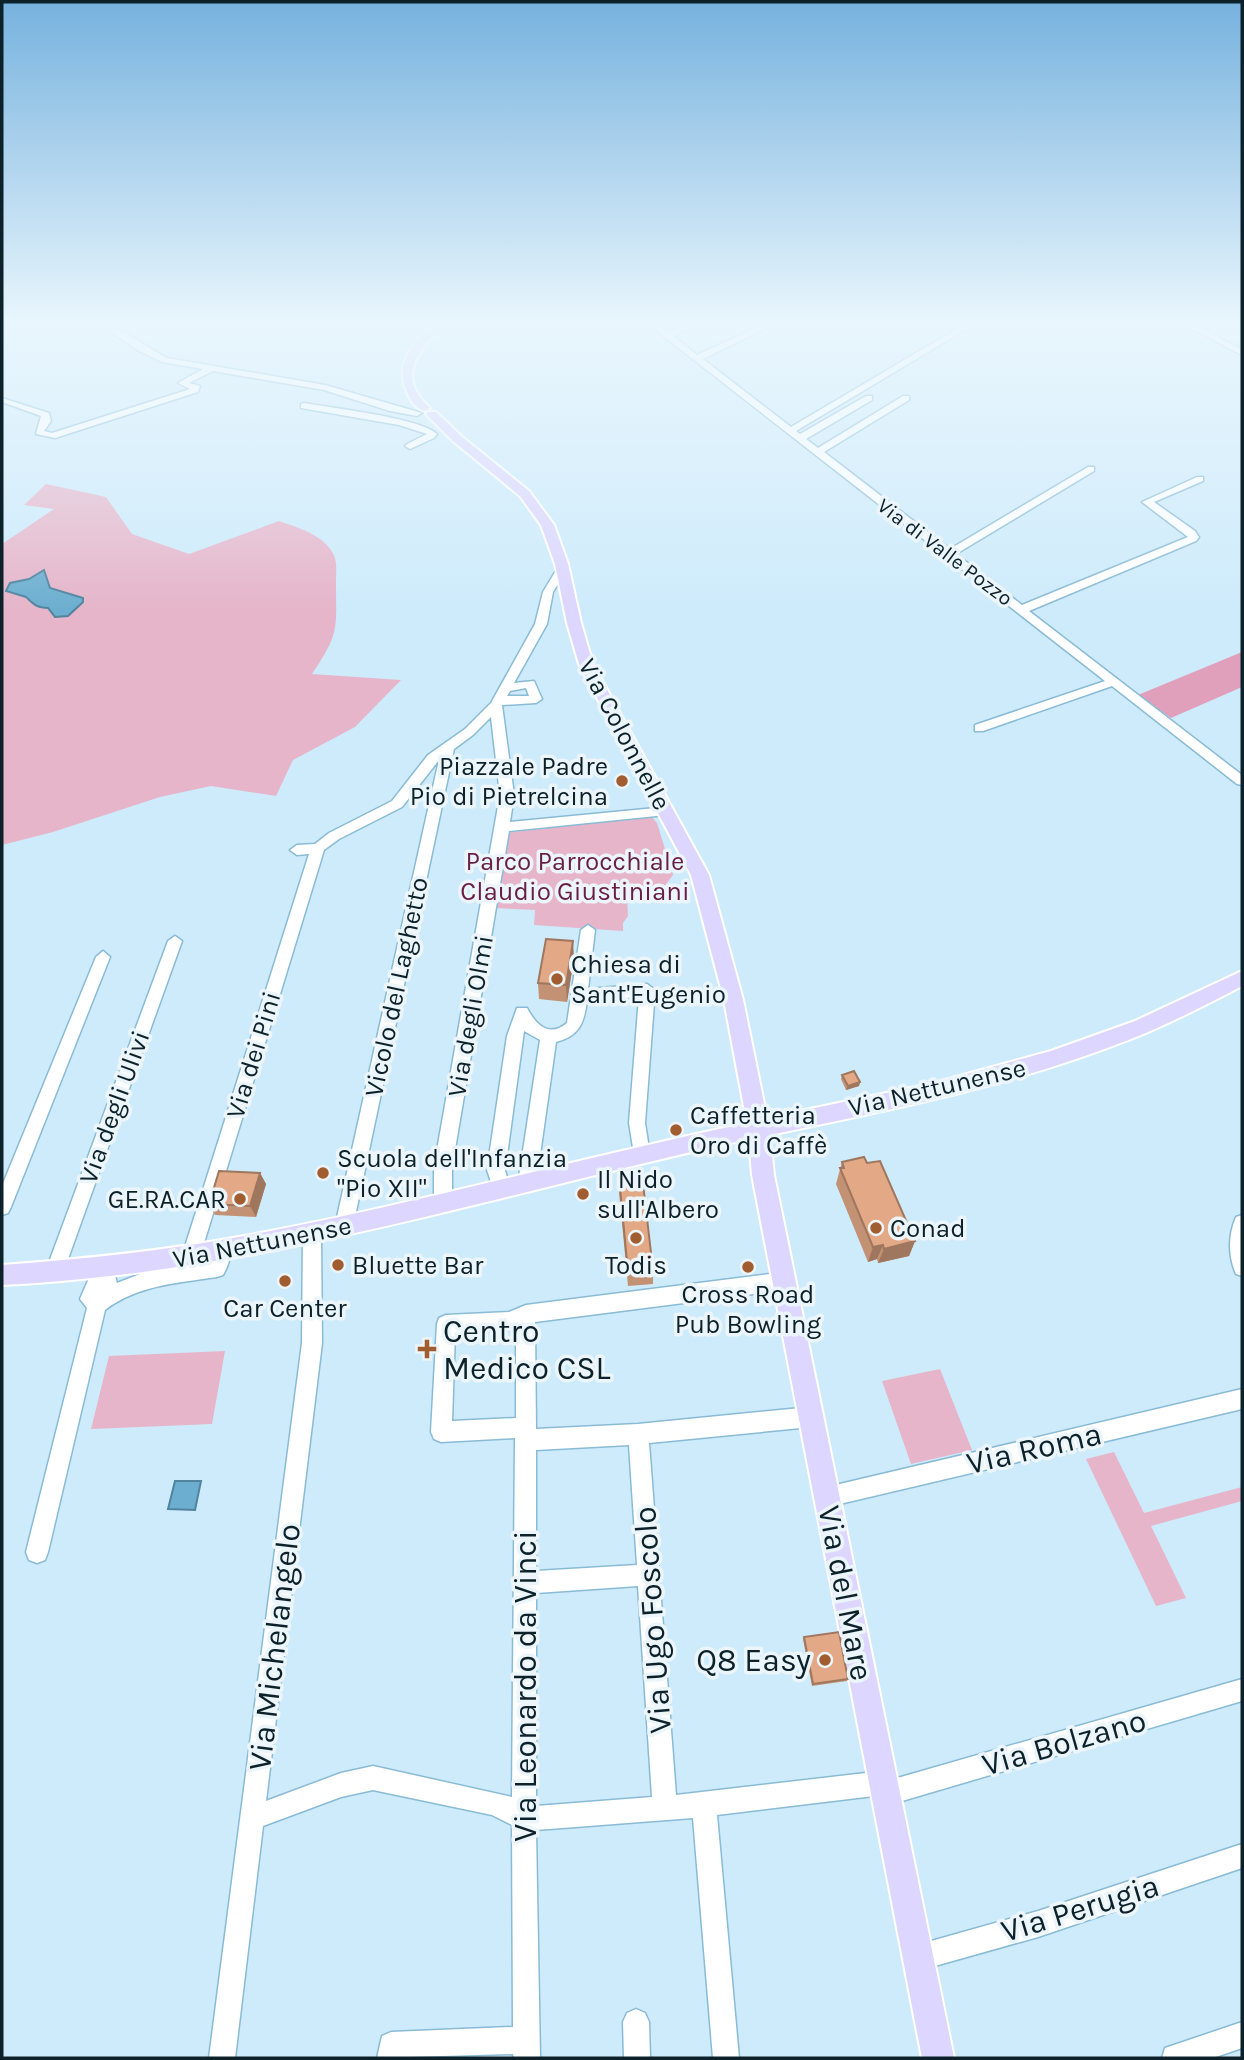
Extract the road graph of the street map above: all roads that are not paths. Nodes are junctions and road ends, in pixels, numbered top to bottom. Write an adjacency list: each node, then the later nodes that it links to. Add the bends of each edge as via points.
1 (47, 417): 2 (street, via 39,432 52,436)
2 (111, 417)
3 (368, 417): 4 (street, via 401,423)
4 (426, 417): 10 (street); 12 (street, via 431,436); 17 (main road, Via Colonnelle, via 529,499 548,526)
5 (770, 417): 9 (street, Via di Valle Pozzo)
6 (814, 417): 9 (street)
7 (836, 417): 11 (street)
8 (875, 417): 13 (street)
9 (789, 432): 11 (street, Via di Valle Pozzo)
10 (404, 433)
11 (799, 439): 13 (street, Via di Valle Pozzo)
12 (410, 446)
13 (816, 453): 16 (street, Via di Valle Pozzo)
14 (1091, 469): 16 (street)
15 (1200, 479): 18 (street, via 1147,502 1193,538)
16 (948, 555): 18 (street, Via di Valle Pozzo)
17 (564, 566): 20 (street, via 548,592 541,624); 24 (main road, Via Colonnelle, via 575,635 586,664)
18 (1021, 610): 19 (street, Via di Valle Pozzo)
19 (1113, 682): 21 (street); 23 (street, Via di Valle Pozzo)
20 (500, 698): 22 (street, via 469,732); 25 (street, Via degli Olmi, via 507,795)
21 (979, 728)
22 (447, 747): 26 (street, via 430,761 397,804); 41 (street, Vicolo del Laghetto)
23 (1242, 781)
24 (666, 811): 25 (street); 34 (main road, Via Colonnelle, via 708,900)
25 (503, 827): 38 (street, Via degli Olmi, via 443,1167)
26 (318, 849): 27 (street); 44 (street, Via dei Pini)
27 (297, 850)
28 (588, 930): 32 (street)
29 (174, 941): 47 (street, Via degli Ulivi)
30 (103, 957): 39 (street)
31 (1242, 978): 34 (main road, Via Nettunense, via 1087,1048 991,1076)
32 (580, 996): 33 (street, via 573,1028); 35 (street, via 647,990 637,1123)
33 (549, 1036): 36 (street); 37 (street, via 531,1030 522,1013 496,1170)
34 (759, 1128): 35 (main road, Via Nettunense); 49 (main road, Via del Mare, via 763,1175)
35 (641, 1155): 36 (main road, Via Nettunense)
36 (527, 1183): 37 (main road, Via Nettunense)
37 (501, 1189): 38 (main road, Via Nettunense)
38 (443, 1203): 41 (main road, Via Nettunense)
39 (2, 1208)
40 (1242, 1223): 46 (street, via 1238,1240)
41 (344, 1226): 42 (main road, Via Nettunense)
42 (312, 1234): 43 (main road, Via Nettunense); 64 (street, Via Michelangelo, via 312,1343)
43 (222, 1251): 44 (main road, Via Nettunense); 50 (street, via 216,1269 153,1278)
44 (191, 1256): 45 (main road, Via Nettunense)
45 (103, 1268): 47 (main road, Via Nettunense); 50 (street, via 89,1299)
46 (1242, 1268)
47 (54, 1273): 48 (main road, Via Nettunense)
48 (2, 1275)
49 (785, 1282): 51 (street); 53 (main road, Via del Mare)
50 (104, 1300): 57 (street)
51 (526, 1314): 54 (street, Via Leonardo da Vinci); 54 (street, via 510,1321 446,1324 441,1432)
52 (1242, 1399): 56 (street, Via Roma)
53 (811, 1418): 55 (street); 56 (main road, Via del Mare)
54 (526, 1434): 55 (street); 59 (street, Via Leonardo da Vinci)
55 (638, 1434): 58 (street, Via Ugo Foscolo)
56 (827, 1497): 61 (main road, Via del Mare)
57 (37, 1552)
58 (648, 1575): 59 (street); 63 (street, Via Ugo Foscolo)
59 (525, 1583): 65 (street, Via Leonardo da Vinci)
60 (1242, 1690): 61 (street, Via Bolzano)
61 (884, 1788): 62 (street, Via Bolzano); 67 (main road, Via del Mare)
62 (704, 1805): 63 (street, Via Bolzano); 74 (street)
63 (665, 1807): 65 (street, Via Bolzano)
64 (253, 1818): 65 (street, via 373,1778 492,1803); 72 (street, Via Michelangelo)
65 (524, 1819): 70 (street, Via Leonardo da Vinci)
66 (1242, 1856): 67 (street, Via Perugia, via 1038,1924)
67 (917, 1958): 75 (main road, Via del Mare)
68 (636, 2022): 73 (street)
69 (1242, 2035): 76 (street)
70 (527, 2049): 71 (street)
71 (390, 2052)
72 (222, 2058)
73 (637, 2058)
74 (726, 2058)
75 (938, 2058)
76 (1175, 2058)

